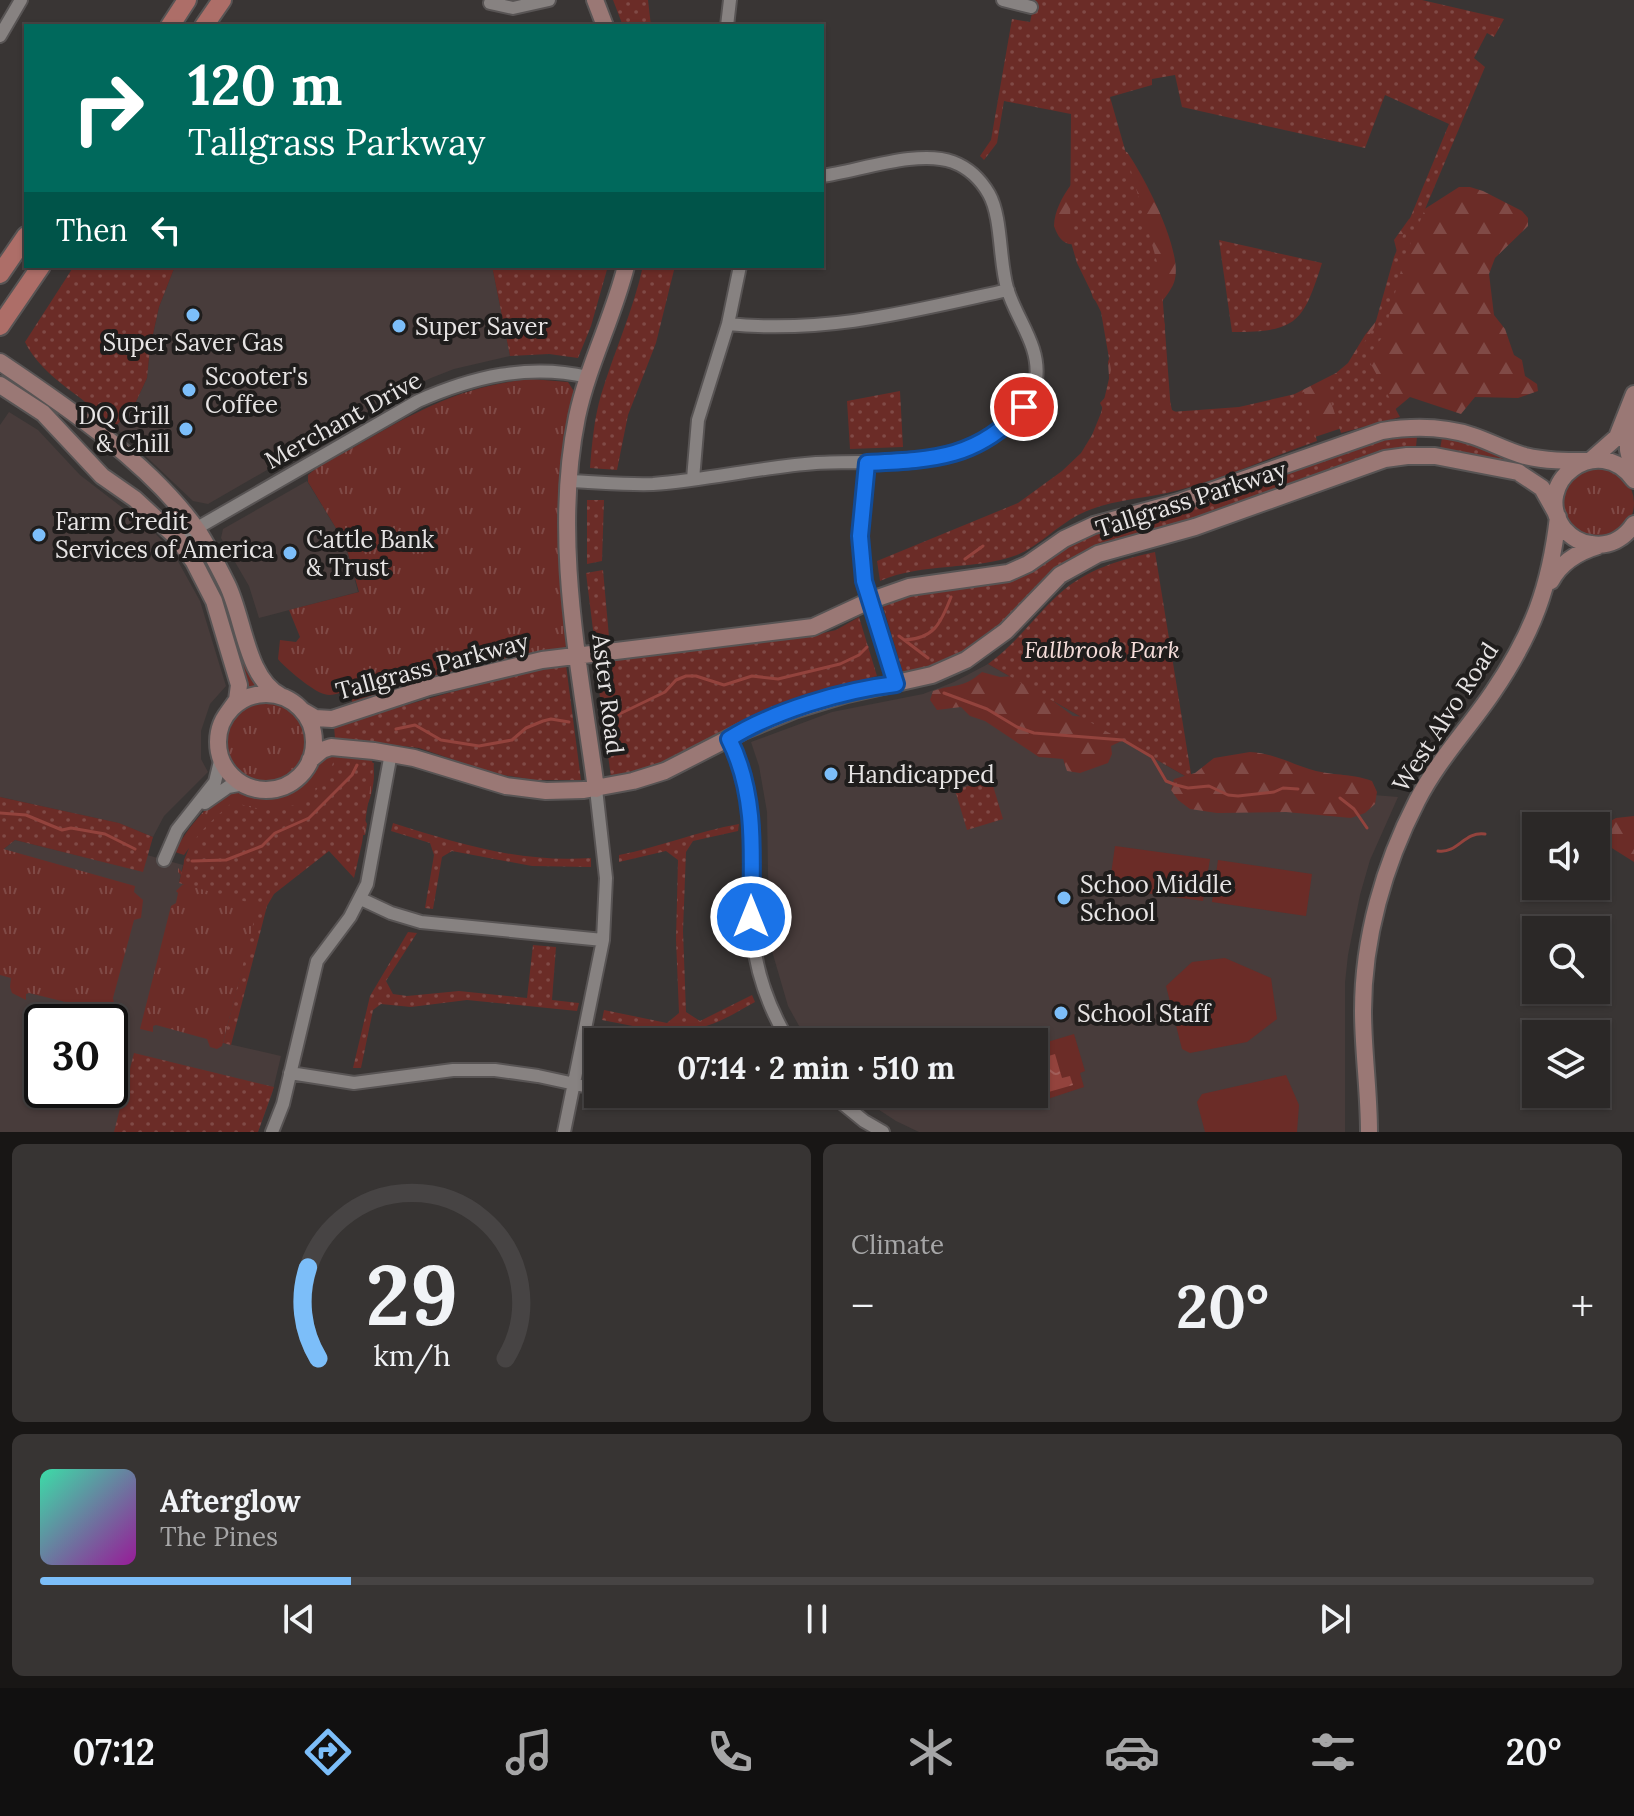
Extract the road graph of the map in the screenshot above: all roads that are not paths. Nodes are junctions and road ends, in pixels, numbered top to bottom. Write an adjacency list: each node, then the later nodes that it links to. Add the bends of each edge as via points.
1 (21, 0): 14 (street)
2 (187, 0): 10 (main road)
3 (222, 0): 11 (main road)
4 (549, 0): 8 (street, via 513,8)
5 (595, 0): 12 (street)
6 (730, 0): 13 (street)
7 (1003, 0): 9 (street)
8 (490, 3)
9 (1031, 7)
10 (171, 24)
11 (205, 24)
12 (604, 24)
13 (727, 24)
14 (0, 36)
15 (824, 176): 21 (street, via 934,158 960,165 979,179 995,208)
16 (24, 239): 20 (main road)
17 (40, 268): 23 (main road)
18 (625, 268): 25 (street, Aster Road)
19 (740, 268): 22 (street)
20 (0, 274)
21 (1008, 290): 22 (street, via 879,319 779,328); 30 (street, via 1036,359 1035,385 1024,407 989,439 962,452)
22 (728, 324): 31 (street, via 698,420)
23 (0, 326)
24 (0, 362): 36 (street, via 106,439 156,482)
25 (588, 377): 33 (street, Aster Road); 36 (street, Merchant Drive, via 531,371 443,390)
26 (0, 385): 37 (street, via 43,413 85,460)
27 (1634, 394): 28 (street)
28 (1629, 411): 29 (street, via 1617,437); 32 (street)
29 (1589, 460): 32 (street, Tallgrass Parkway, via 1616,464); 34 (street, West Alvo Road, via 1562,480 1555,496); 40 (street, Tallgrass Parkway, via 1524,456 1447,430 1382,431 1179,502 1094,525 1008,573 909,587)
30 (867, 463): 31 (street, via 817,463); 40 (street, via 860,536)
31 (693, 479): 33 (street, via 653,484)
32 (1634, 480)
33 (569, 481): 41 (street, Aster Road, via 568,570)
34 (1557, 515): 38 (street, Tallgrass Parkway, via 1575,539); 39 (street, West Alvo Road); 42 (street, Tallgrass Parkway, via 1542,488 1518,472 1435,456 1385,459 1195,527 1098,554 1060,575 1006,631 973,656)
35 (1634, 524): 38 (street, West Alvo Road, via 1620,539)
36 (196, 529): 37 (street, Merchant Drive); 43 (street, via 233,596 260,680)
37 (178, 539): 45 (street, via 214,601 235,671 239,692)
38 (1602, 545): 39 (street, West Alvo Road, via 1567,561)
39 (1543, 597): 60 (street, West Alvo Road, via 1504,675 1418,799 1386,874 1364,983)
40 (869, 601): 41 (street, Tallgrass Parkway, via 813,627); 42 (street)
41 (579, 655): 44 (street, Tallgrass Parkway, via 470,676 332,719); 51 (street, Aster Road)
42 (896, 684): 46 (street, Tallgrass Parkway, via 794,710)
43 (281, 696): 44 (street); 45 (street, via 255,695)
44 (303, 711): 49 (street, via 313,735)
45 (227, 714): 48 (street, via 219,739)
46 (729, 739): 51 (street, Tallgrass Parkway, via 649,777); 56 (street, via 749,803 751,917 758,969)
47 (391, 753): 49 (street, Tallgrass Parkway, via 331,747); 51 (street, Tallgrass Parkway, via 515,787); 54 (street, via 371,871)
48 (221, 757): 50 (street); 52 (street, via 215,782)
49 (310, 760): 50 (street, via 294,781 278,788)
50 (244, 784): 52 (street, via 222,790)
51 (596, 789): 55 (street, Aster Road, via 606,878)
52 (184, 820): 53 (street)
53 (164, 860)
54 (361, 899): 55 (street, via 433,924); 57 (street, via 317,961)
55 (603, 940): 58 (street, Aster Road)
56 (782, 1028)
57 (290, 1073): 58 (street, via 366,1083 479,1069); 62 (street)
58 (574, 1084): 59 (street); 63 (street, Aster Road)
59 (584, 1086)
60 (1369, 1101): 65 (street, West Alvo Road); 66 (street, West Alvo Road)
61 (848, 1108): 64 (street)
62 (272, 1132)
63 (564, 1132)
64 (883, 1132)
65 (1369, 1132)
66 (1376, 1132)

